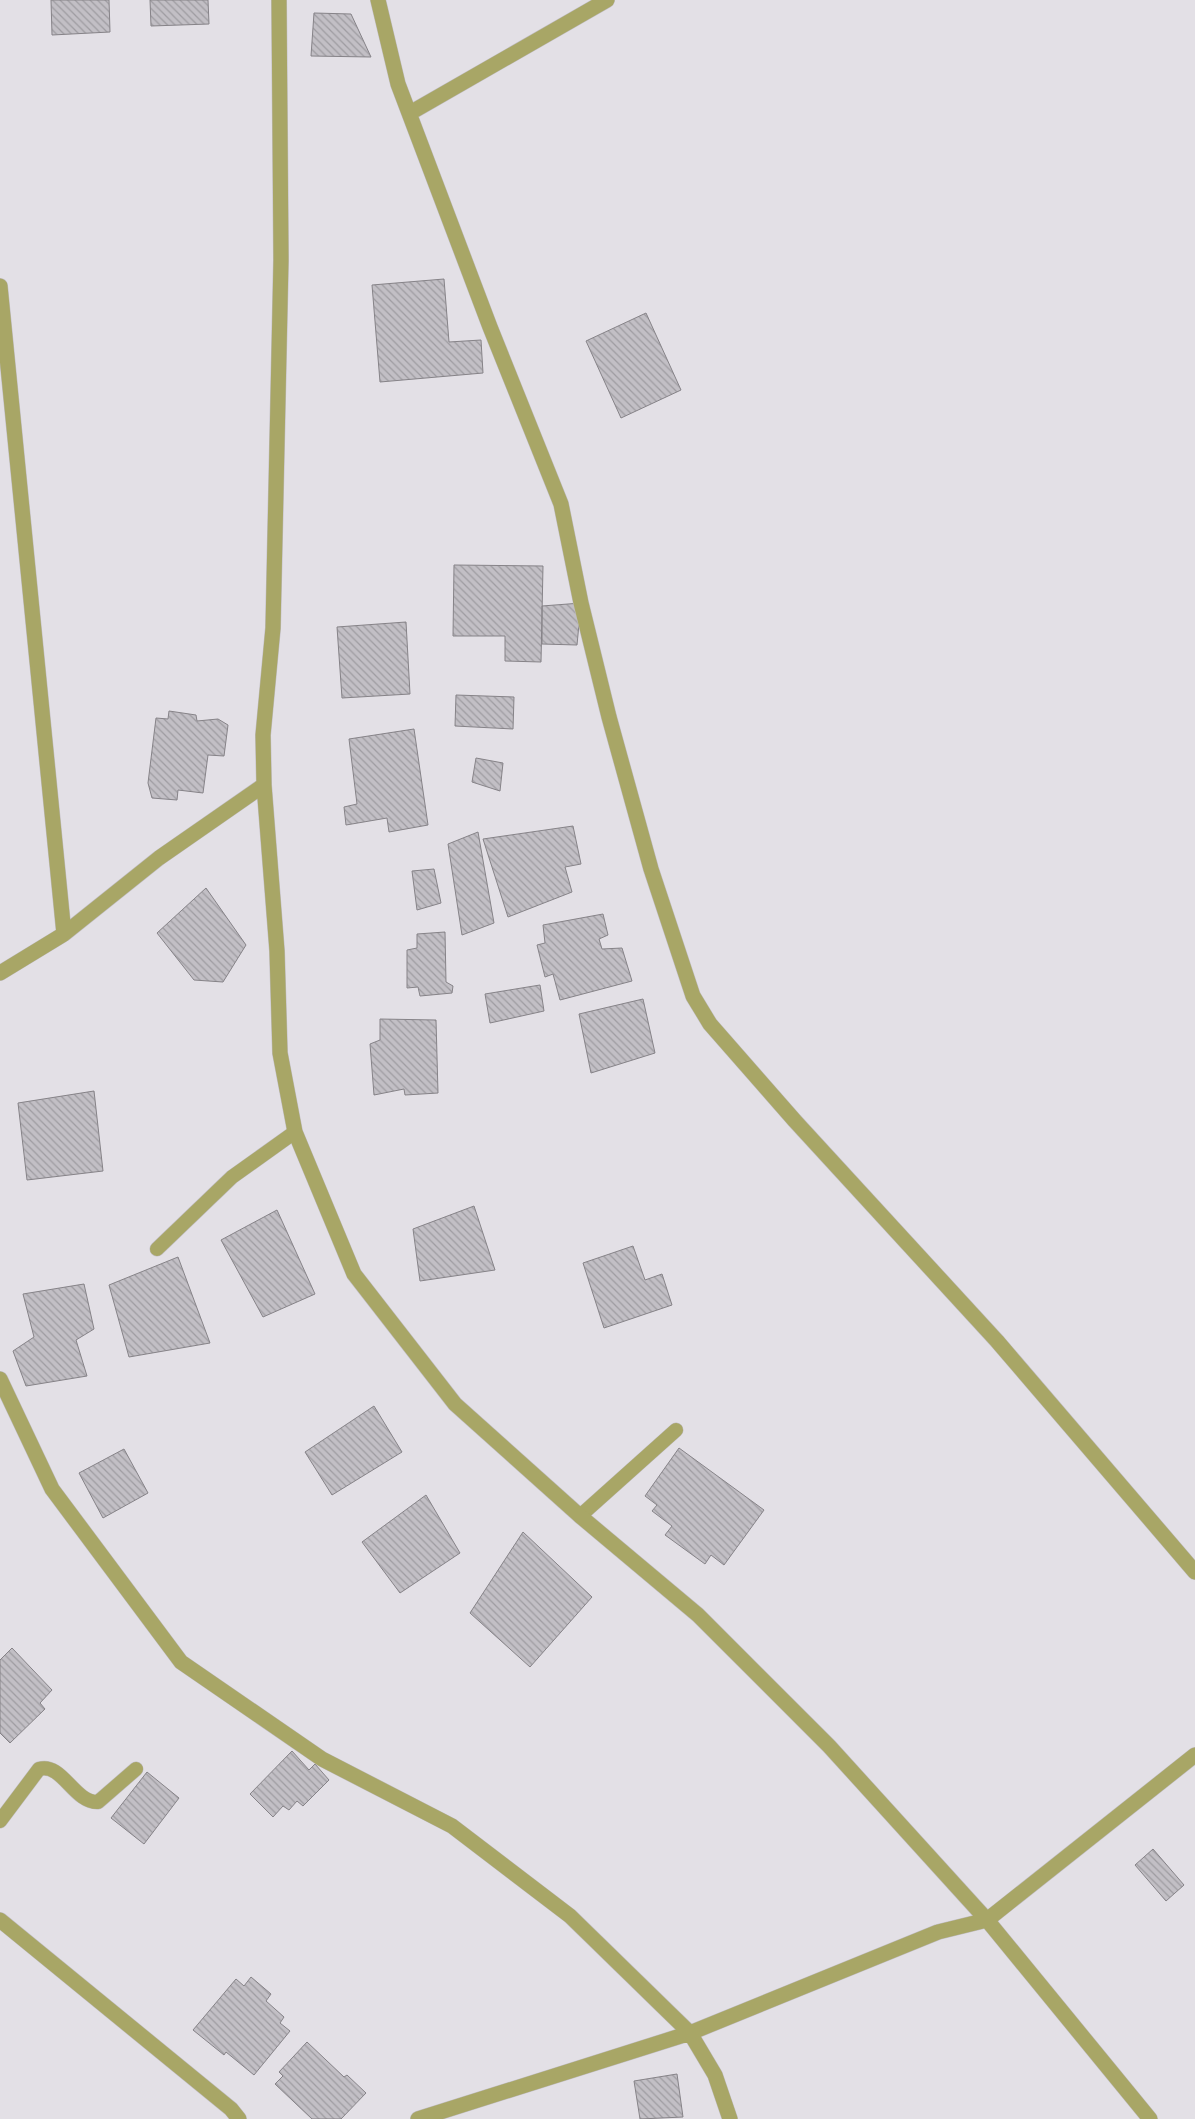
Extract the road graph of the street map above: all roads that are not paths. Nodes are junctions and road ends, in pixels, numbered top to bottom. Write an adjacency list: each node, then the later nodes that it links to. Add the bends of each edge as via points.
1 (280, 0): 6 (street, via 281,280 274,628 263,735)
2 (378, 0): 4 (street, via 398,84)
3 (607, 0): 4 (street)
4 (410, 113): 14 (street, via 561,504 609,717 651,869 694,996 710,1024 997,1341)
5 (0, 286): 7 (street)
6 (264, 785): 7 (street, via 159,858); 9 (street, via 277,951 280,1053)
7 (64, 934): 8 (street)
8 (0, 973)
9 (295, 1132): 10 (lane, via 232,1177); 13 (street, via 354,1274 454,1404)
10 (157, 1249)
11 (0, 1379): 20 (street, via 52,1489 181,1662 322,1759 452,1826 570,1916)
12 (676, 1430): 13 (lane)
13 (580, 1516): 19 (street, via 698,1615 829,1746)
14 (1195, 1572)
15 (1195, 1756): 19 (street)
16 (136, 1769): 17 (lane, via 98,1802 92,1802 52,1770 39,1768)
17 (0, 1821)
18 (0, 1920): 21 (street, via 230,2108)
19 (988, 1920): 20 (street, via 938,1932); 24 (street)
20 (690, 2033): 22 (street); 23 (street, via 715,2075)
21 (239, 2119)
22 (418, 2119)
23 (730, 2119)
24 (1150, 2119)

